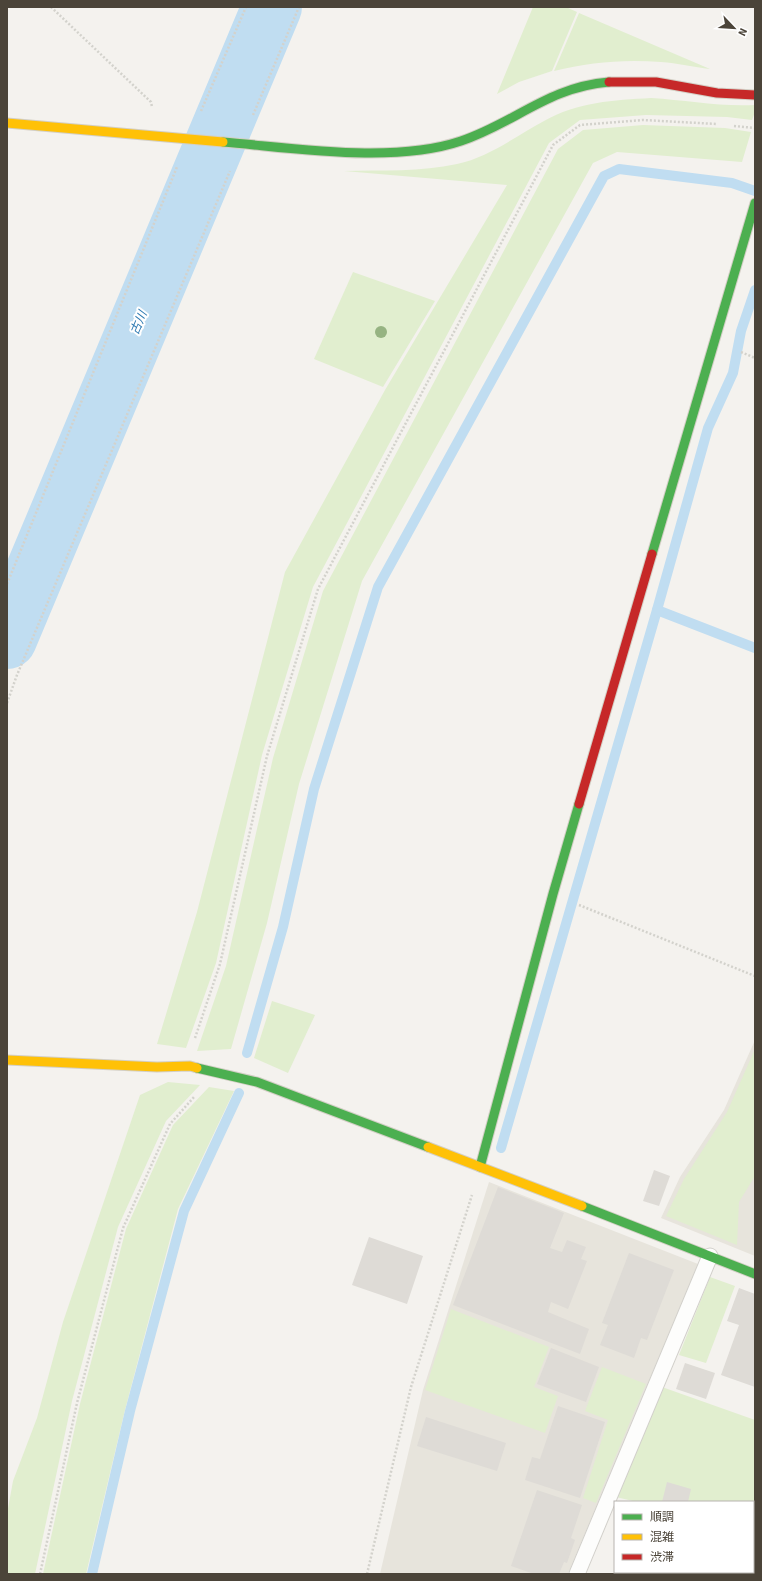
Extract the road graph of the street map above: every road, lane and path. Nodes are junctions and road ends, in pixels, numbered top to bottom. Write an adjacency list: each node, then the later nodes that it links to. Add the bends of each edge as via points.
1 (51, 7): 9 (path, via 151,102)
2 (246, 7): 10 (path)
3 (299, 7): 11 (path)
4 (755, 95): 11 (street, via 718,94 655,82 612,81 573,88 549,97 479,134 432,148 405,151 324,151)
5 (7, 123): 9 (street)
6 (723, 124): 19 (path, via 643,120 580,125 553,145 318,589 267,756 220,964)
7 (731, 125): 8 (path)
8 (755, 128)
9 (159, 136): 10 (street)
10 (189, 139): 11 (street); 15 (path)
11 (238, 143): 16 (path)
12 (755, 203): 22 (street, via 553,894)
13 (747, 355): 14 (path)
14 (755, 358)
15 (7, 584)
16 (7, 703)
17 (580, 905): 18 (path)
18 (755, 976)
19 (193, 1042)
20 (7, 1060): 22 (street, via 157,1067 190,1066 257,1082)
21 (196, 1096): 25 (path, via 170,1124 123,1228 77,1403)
22 (480, 1167): 23 (street); 26 (path, via 411,1387)
23 (710, 1256): 24 (street); 27 (lane)
24 (755, 1274)
25 (40, 1574)
26 (367, 1574)
27 (577, 1574)

